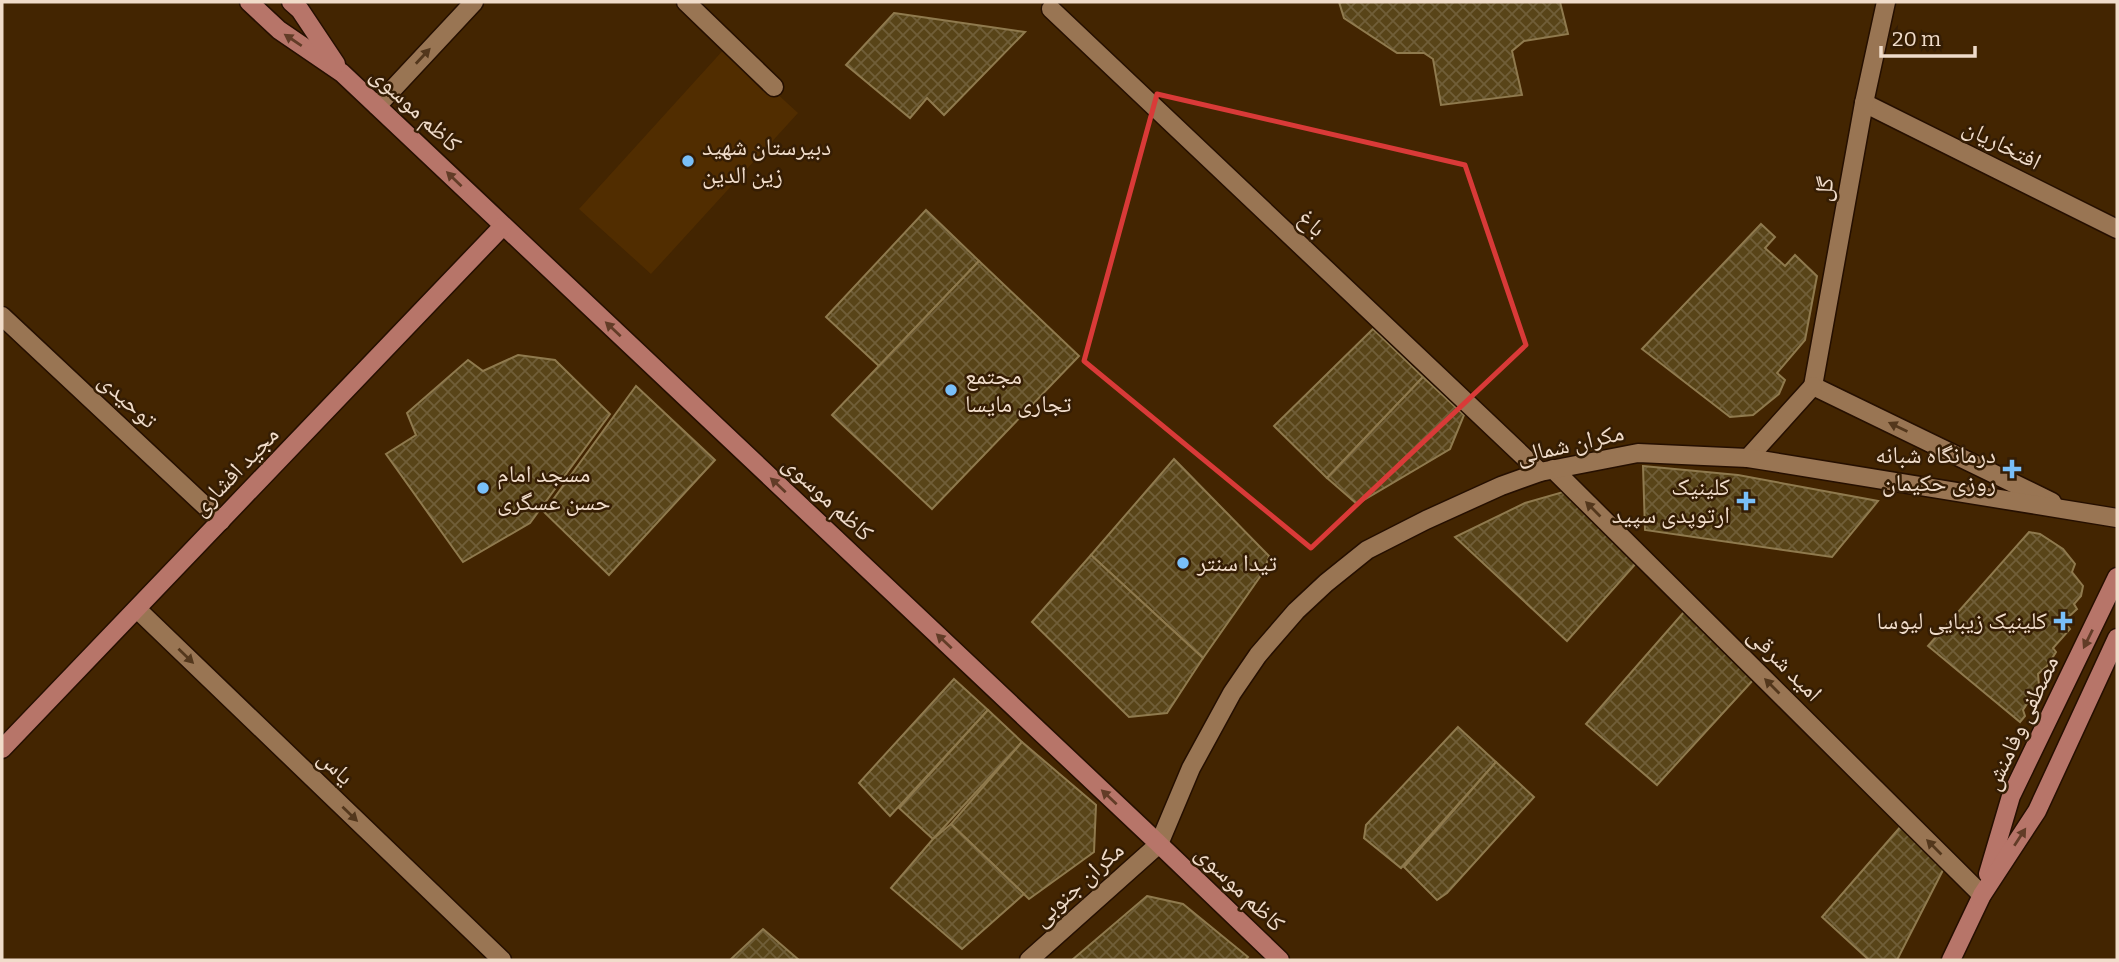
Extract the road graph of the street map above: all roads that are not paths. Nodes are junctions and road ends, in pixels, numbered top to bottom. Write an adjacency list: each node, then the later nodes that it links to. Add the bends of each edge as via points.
1 (249, 2): 7 (main road, کاظم موسوی, one-way to 1, via 279,30)
2 (474, 2): 10 (street, one-way to 2)
3 (686, 2): 8 (street)
4 (1886, 2): 9 (street, گل)
5 (296, 4): 7 (main road, کاظم موسوی)
6 (1051, 9): 16 (street, باغ)
7 (342, 73): 10 (main road, کاظم موسوی)
8 (774, 87)
9 (1864, 103): 12 (street, افتخاریان); 14 (street, گل)
10 (377, 106): 11 (main road, کاظم موسوی, one-way to 10)
11 (503, 226): 19 (main road, مجید افشاری); 24 (main road, کاظم موسوی, one-way to 11)
12 (2117, 229)
13 (2, 316): 19 (street, توحیدی)
14 (1812, 386): 15 (street); 17 (street, one-way to 14)
15 (1748, 458): 16 (street, مکران شمالی, via 1638,453); 17 (street, مکران شمالی)
16 (1546, 471): 24 (street, مکران شمالی, via 1502,486 1367,551 1296,611 1232,693 1191,768); 25 (street, امید شرقی, one-way to 16)
17 (2069, 510): 18 (street, مکران شمالی)
18 (2117, 518)
19 (221, 521): 21 (main road, مجید افشاری)
20 (2117, 577): 25 (main road, مصطفی وفامنش, one-way to 25, via 2011,796)
21 (137, 608): 23 (main road, مجید افشاری); 26 (street, یاس, one-way to 26)
22 (2117, 638): 25 (main road, مصطفی وفامنش, one-way to 22, via 2037,811)
23 (2, 749)
24 (1159, 844): 27 (street, مکران جنوبی); 28 (main road, کاظم موسوی)
25 (1982, 895): 29 (main road, مصطفی وفامنش)
26 (502, 960)
27 (1029, 960)
28 (1280, 960)
29 (1951, 960)

